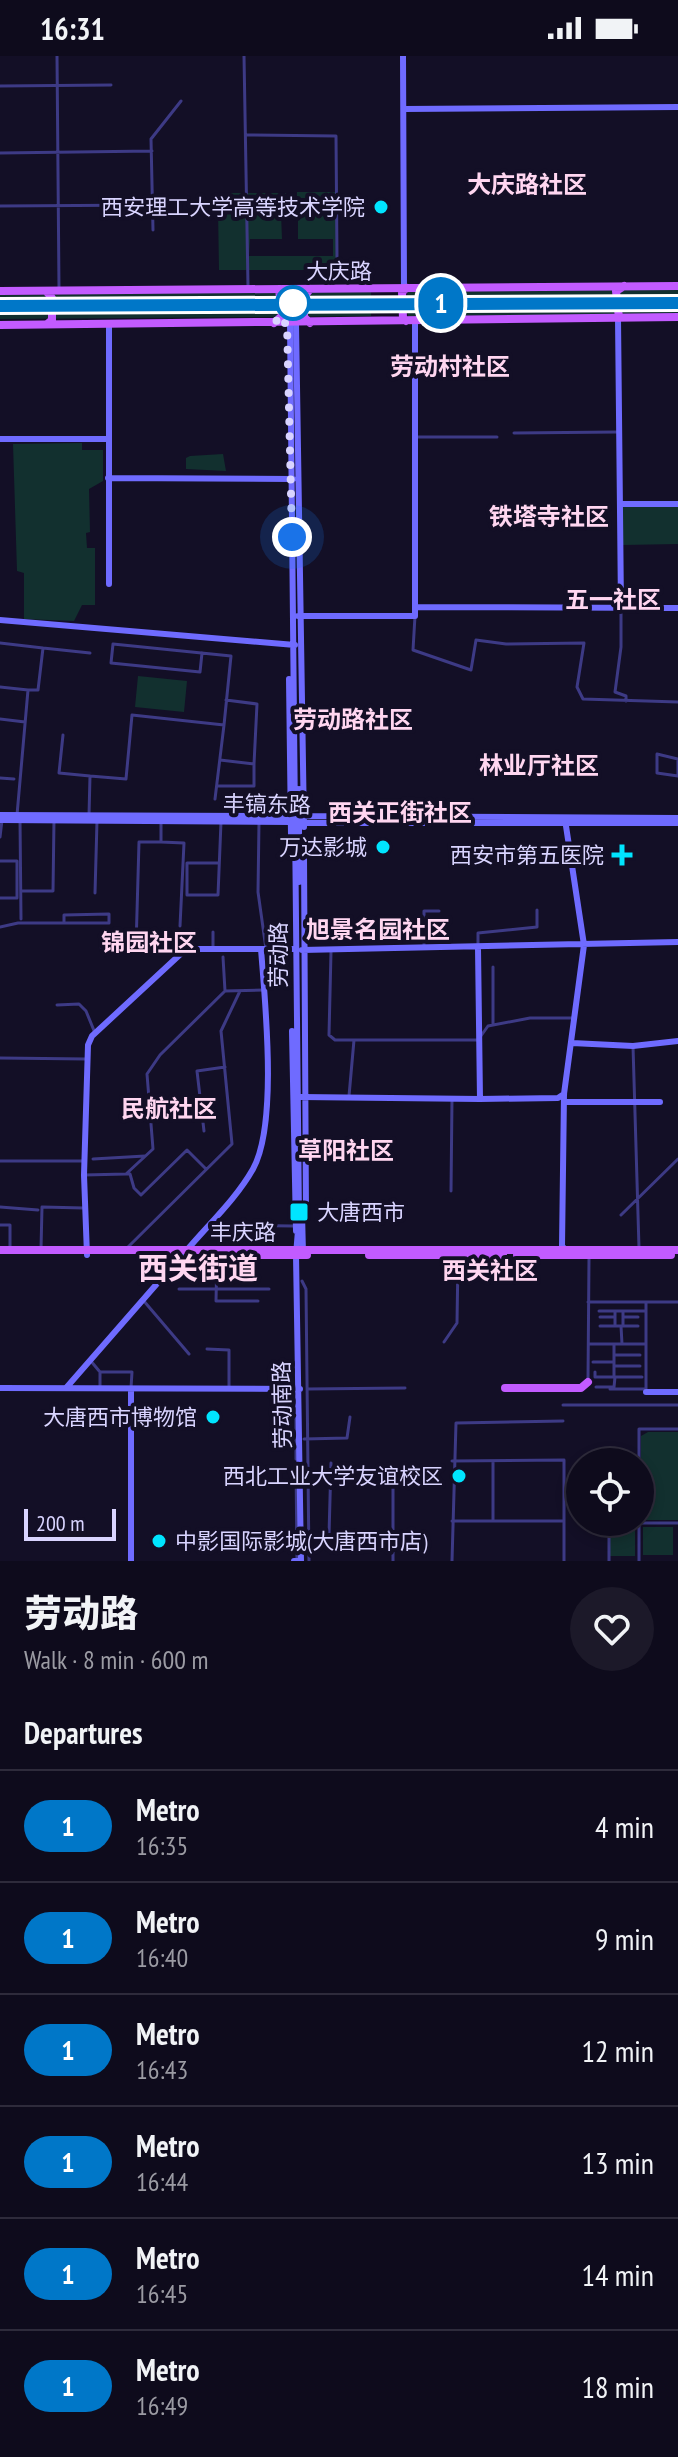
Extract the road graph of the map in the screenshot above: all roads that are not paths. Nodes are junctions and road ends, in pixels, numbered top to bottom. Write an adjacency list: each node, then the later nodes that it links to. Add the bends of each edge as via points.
1 (57, 56): 4 (street)
2 (244, 56): 10 (street)
3 (403, 56): 9 (street)
4 (57, 85): 5 (street); 6 (street); 13 (street)
5 (111, 85)
6 (0, 86)
7 (181, 101): 11 (street, via 153,133)
8 (678, 107): 9 (street)
9 (404, 109): 22 (street)
10 (247, 135): 18 (street, via 336,136); 23 (street)
11 (152, 151): 13 (street); 14 (street)
12 (0, 153): 13 (street)
13 (58, 153): 16 (street)
14 (153, 205): 16 (street); 17 (street)
15 (0, 206): 16 (street)
16 (58, 206): 26 (street)
17 (153, 230)
18 (337, 257)
19 (610, 286): 20 (main road, 大庆路); 22 (main road, 大庆路); 30 (main road)
20 (625, 286): 21 (main road, 大庆路); 30 (main road, via 616,291)
21 (678, 286)
22 (402, 288): 25 (main road, 大庆路); 31 (main road)
23 (248, 289): 24 (main road, 大庆路); 26 (main road, 大庆路)
24 (279, 289): 25 (main road, 大庆路); 32 (main road, via 282,316)
25 (310, 289): 34 (main road, via 304,297 304,317)
26 (60, 290): 28 (main road, 大庆路); 38 (main road)
27 (0, 291): 28 (main road, 大庆路)
28 (46, 291): 37 (main road, via 52,298 52,320)
29 (678, 317): 30 (main road)
30 (616, 318): 31 (main road); 39 (street)
31 (406, 321): 34 (main road); 41 (street)
32 (274, 323): 33 (main road); 35 (main road)
33 (292, 323): 34 (main road); 46 (street, 劳动路)
34 (310, 323)
35 (109, 324): 38 (main road); 44 (street)
36 (0, 325): 37 (main road)
37 (47, 325): 38 (main road)
38 (62, 325)
39 (617, 432): 40 (street); 47 (street)
40 (514, 433)
41 (415, 437): 42 (street); 50 (street)
42 (497, 437)
43 (0, 439): 44 (street)
44 (108, 439): 45 (street)
45 (108, 478): 46 (street); 49 (street)
46 (293, 479): 53 (street, 劳动路)
47 (621, 504): 48 (street); 51 (street)
48 (678, 504)
49 (109, 584)
50 (416, 607): 51 (street); 54 (street)
51 (621, 608): 52 (street); 64 (street, via 615,692)
52 (678, 608)
53 (294, 616): 54 (street); 57 (street, 劳动路)
54 (415, 616): 64 (street, via 413,650 471,670 476,640 584,643 577,687 583,699)
55 (0, 619): 57 (street)
56 (0, 643): 58 (street)
57 (294, 645): 68 (street); 84 (street, 劳动路)
58 (43, 648): 59 (street); 62 (street, via 38,690)
59 (90, 653)
60 (202, 653): 60 (street, via 113,644 111,663 200,672); 63 (street, via 231,656)
61 (0, 687): 62 (street)
62 (28, 690): 67 (street)
63 (226, 700): 70 (street); 74 (street, via 257,704)
64 (626, 701): 65 (street)
65 (678, 702)
66 (0, 719): 67 (street)
67 (25, 722): 82 (street)
68 (301, 723): 69 (street); 84 (street)
69 (361, 724)
70 (224, 725): 73 (street); 76 (street, via 132,715 126,779)
71 (63, 735): 76 (street, via 59,773)
72 (678, 759): 75 (street); 75 (street, via 657,754 657,773)
73 (220, 760): 74 (street); 79 (street)
74 (254, 764): 79 (street, via 254,786)
75 (678, 775)
76 (90, 776): 81 (street)
77 (0, 778): 78 (street)
78 (14, 779)
79 (217, 786): 80 (street)
80 (215, 799)
81 (89, 815): 82 (street, 丰镐东路); 84 (street, 丰镐东路)
82 (18, 817): 83 (street, 丰镐东路); 85 (street, 丰镐东路); 96 (street)
83 (1, 818): 92 (street)
84 (297, 819): 88 (street, 丰镐东路); 90 (street, 丰镐东路); 91 (street, 丰镐东路); 113 (street, 劳动路)
85 (54, 820): 86 (street, 丰镐东路); 96 (street, via 53,891)
86 (97, 821): 87 (street, 丰镐东路); 97 (street)
87 (161, 821): 89 (street, 丰镐东路); 93 (street)
88 (678, 821): 91 (street, 丰镐东路)
89 (221, 822): 90 (street, 丰镐东路); 95 (street)
90 (259, 822): 112 (street)
91 (566, 826): 107 (street)
92 (0, 837)
93 (161, 842): 103 (street, via 184,843); 108 (street, via 139,842 136,947)
94 (0, 861): 98 (street, via 17,861 17,898)
95 (219, 863): 95 (street, via 218,895 187,895 187,863)
96 (21, 891): 101 (street)
97 (95, 893)
98 (0, 898)
99 (537, 910): 110 (street, via 537,927 478,933)
100 (439, 911): 109 (street, via 424,911)
101 (21, 919)
102 (64, 922): 102 (street, via 64,915 109,914 109,923); 104 (street)
103 (180, 926)
104 (0, 927)
105 (213, 932): 111 (street)
106 (678, 942): 107 (street)
107 (584, 945): 110 (street); 121 (street)
108 (101, 947)
109 (424, 948): 110 (street); 114 (street)
110 (478, 948): 125 (street)
111 (213, 949): 112 (street); 123 (street, via 186,949)
112 (264, 949): 113 (street); 117 (street)
113 (298, 949): 114 (street); 132 (street, 劳动路); 156 (street)
114 (332, 949): 124 (street, via 329,1035)
115 (223, 957): 118 (street)
116 (493, 967): 122 (street)
117 (264, 990): 119 (street); 163 (street, via 266,1077 260,1151 245,1182)
118 (225, 991): 119 (street); 140 (street, via 147,1074 153,1149)
119 (240, 991): 131 (street, via 221,1031)
120 (57, 1005): 123 (street, via 79,1004)
121 (576, 1018): 122 (street); 127 (street)
122 (493, 1025): 125 (street)
123 (95, 1033): 130 (street)
124 (354, 1040): 125 (street); 133 (street)
125 (478, 1040): 136 (street)
126 (678, 1041): 128 (street)
127 (572, 1043): 128 (street); 134 (street)
128 (633, 1046): 137 (street)
129 (0, 1058): 130 (street)
130 (87, 1059): 144 (street)
131 (225, 1067): 139 (street, via 197,1071); 145 (street, via 232,1144)
132 (300, 1097): 133 (street); 156 (street, 劳动路); 162 (street, via 306,1245)
133 (349, 1098): 135 (street)
134 (565, 1098): 136 (street); 137 (street); 164 (street)
135 (452, 1099): 136 (street); 148 (street)
136 (480, 1099)
137 (633, 1102): 138 (street); 149 (street)
138 (660, 1102)
139 (204, 1131)
140 (145, 1156): 141 (street); 146 (street)
141 (93, 1159)
142 (678, 1159): 149 (street)
143 (0, 1161): 144 (street)
144 (84, 1161): 147 (street)
145 (207, 1170): 146 (street, via 187,1150 141,1195); 158 (street)
146 (126, 1174): 147 (street)
147 (84, 1175): 151 (street)
148 (451, 1191)
149 (636, 1202): 153 (street); 159 (street)
150 (0, 1207): 152 (street)
151 (84, 1208): 157 (street, via 42,1207); 161 (street)
152 (38, 1210)
153 (621, 1215)
154 (0, 1225): 160 (street, via 10,1225)
155 (225, 1225): 156 (street)
156 (294, 1228): 162 (street, 劳动路)
157 (41, 1250): 160 (main road, 丰庆路); 161 (main road, 丰庆路)
158 (125, 1250): 161 (main road, 丰庆路); 163 (main road, 丰庆路)
159 (641, 1250): 164 (main road, 丰庆路); 165 (main road, 丰庆路)
160 (3, 1252): 161 (main road, 丰庆路)
161 (86, 1252): 163 (main road, 丰庆路)
162 (299, 1252): 163 (main road, 丰庆路); 164 (main road, 丰庆路); 166 (main road, 丰庆路); 213 (street, 劳动南路); 213 (street, 劳动南路)
163 (184, 1253): 166 (main road, 丰庆路); 172 (street)
164 (566, 1253): 165 (main road, 丰庆路)
165 (678, 1253)
166 (217, 1255): 170 (street)
167 (458, 1259): 188 (street, via 457,1323)
168 (589, 1259): 174 (street)
169 (179, 1289): 170 (street)
170 (217, 1289): 171 (street); 173 (street, via 216,1301)
171 (269, 1289)
172 (143, 1300): 194 (street); 197 (street)
173 (258, 1301)
174 (588, 1302): 175 (street); 189 (street)
175 (646, 1302): 176 (street); 179 (street)
176 (678, 1302)
177 (599, 1311): 178 (street)
178 (615, 1311): 180 (street); 182 (street)
179 (646, 1311): 180 (street); 192 (street)
180 (623, 1314): 183 (street); 186 (street)
181 (600, 1317): 182 (street)
182 (615, 1317): 185 (street)
183 (638, 1317)
184 (600, 1326): 185 (street)
185 (615, 1326): 186 (street)
186 (622, 1326): 187 (street); 191 (street)
187 (638, 1326)
188 (444, 1342)
189 (588, 1344): 190 (street); 205 (street)
190 (614, 1344): 191 (street); 195 (street)
191 (622, 1344): 192 (street)
192 (646, 1344): 215 (street)
193 (207, 1349): 212 (street, via 229,1350)
194 (189, 1354)
195 (614, 1355): 196 (street); 199 (street)
196 (640, 1355)
197 (90, 1360): 201 (street); 207 (street)
198 (593, 1362): 199 (street)
199 (614, 1364): 200 (street); 203 (street)
200 (640, 1366)
201 (100, 1372): 208 (street); 211 (street, via 132,1372)
202 (595, 1372): 203 (street, via 595,1377)
203 (614, 1377): 204 (street); 205 (street, via 614,1387)
204 (642, 1377)
205 (592, 1384): 210 (main road)
206 (0, 1388): 207 (street)
207 (66, 1388): 208 (street)
208 (100, 1388): 211 (street)
209 (405, 1388): 213 (street)
210 (505, 1388)
211 (131, 1389): 212 (street); 236 (street)
212 (229, 1389): 213 (street)
213 (301, 1389): 222 (street, 劳动南路); 237 (street, 劳动南路)
214 (610, 1389): 215 (street)
215 (646, 1390): 216 (street)
216 (678, 1392)
217 (563, 1405): 218 (street)
218 (678, 1405)
219 (350, 1417): 222 (street, via 349,1437)
220 (563, 1421): 224 (street, via 456,1423)
221 (678, 1429): 223 (street, via 639,1429)
222 (306, 1439): 233 (street, 劳动南路)
223 (639, 1448)
224 (452, 1461): 225 (street); 228 (street)
225 (493, 1461): 229 (street); 230 (street, via 564,1460)
226 (331, 1463): 233 (street, via 329,1535)
227 (393, 1480): 238 (street)
228 (452, 1521): 229 (street); 239 (street)
229 (493, 1521): 230 (street)
230 (564, 1521): 240 (street)
231 (678, 1523): 232 (street)
232 (654, 1524)
233 (306, 1535): 237 (street, 劳动南路)
234 (609, 1536): 241 (street)
235 (639, 1536): 242 (street)
236 (131, 1561)
237 (301, 1561)
238 (393, 1561)
239 (452, 1561)
240 (564, 1561)
241 (609, 1561)
242 (639, 1561)

